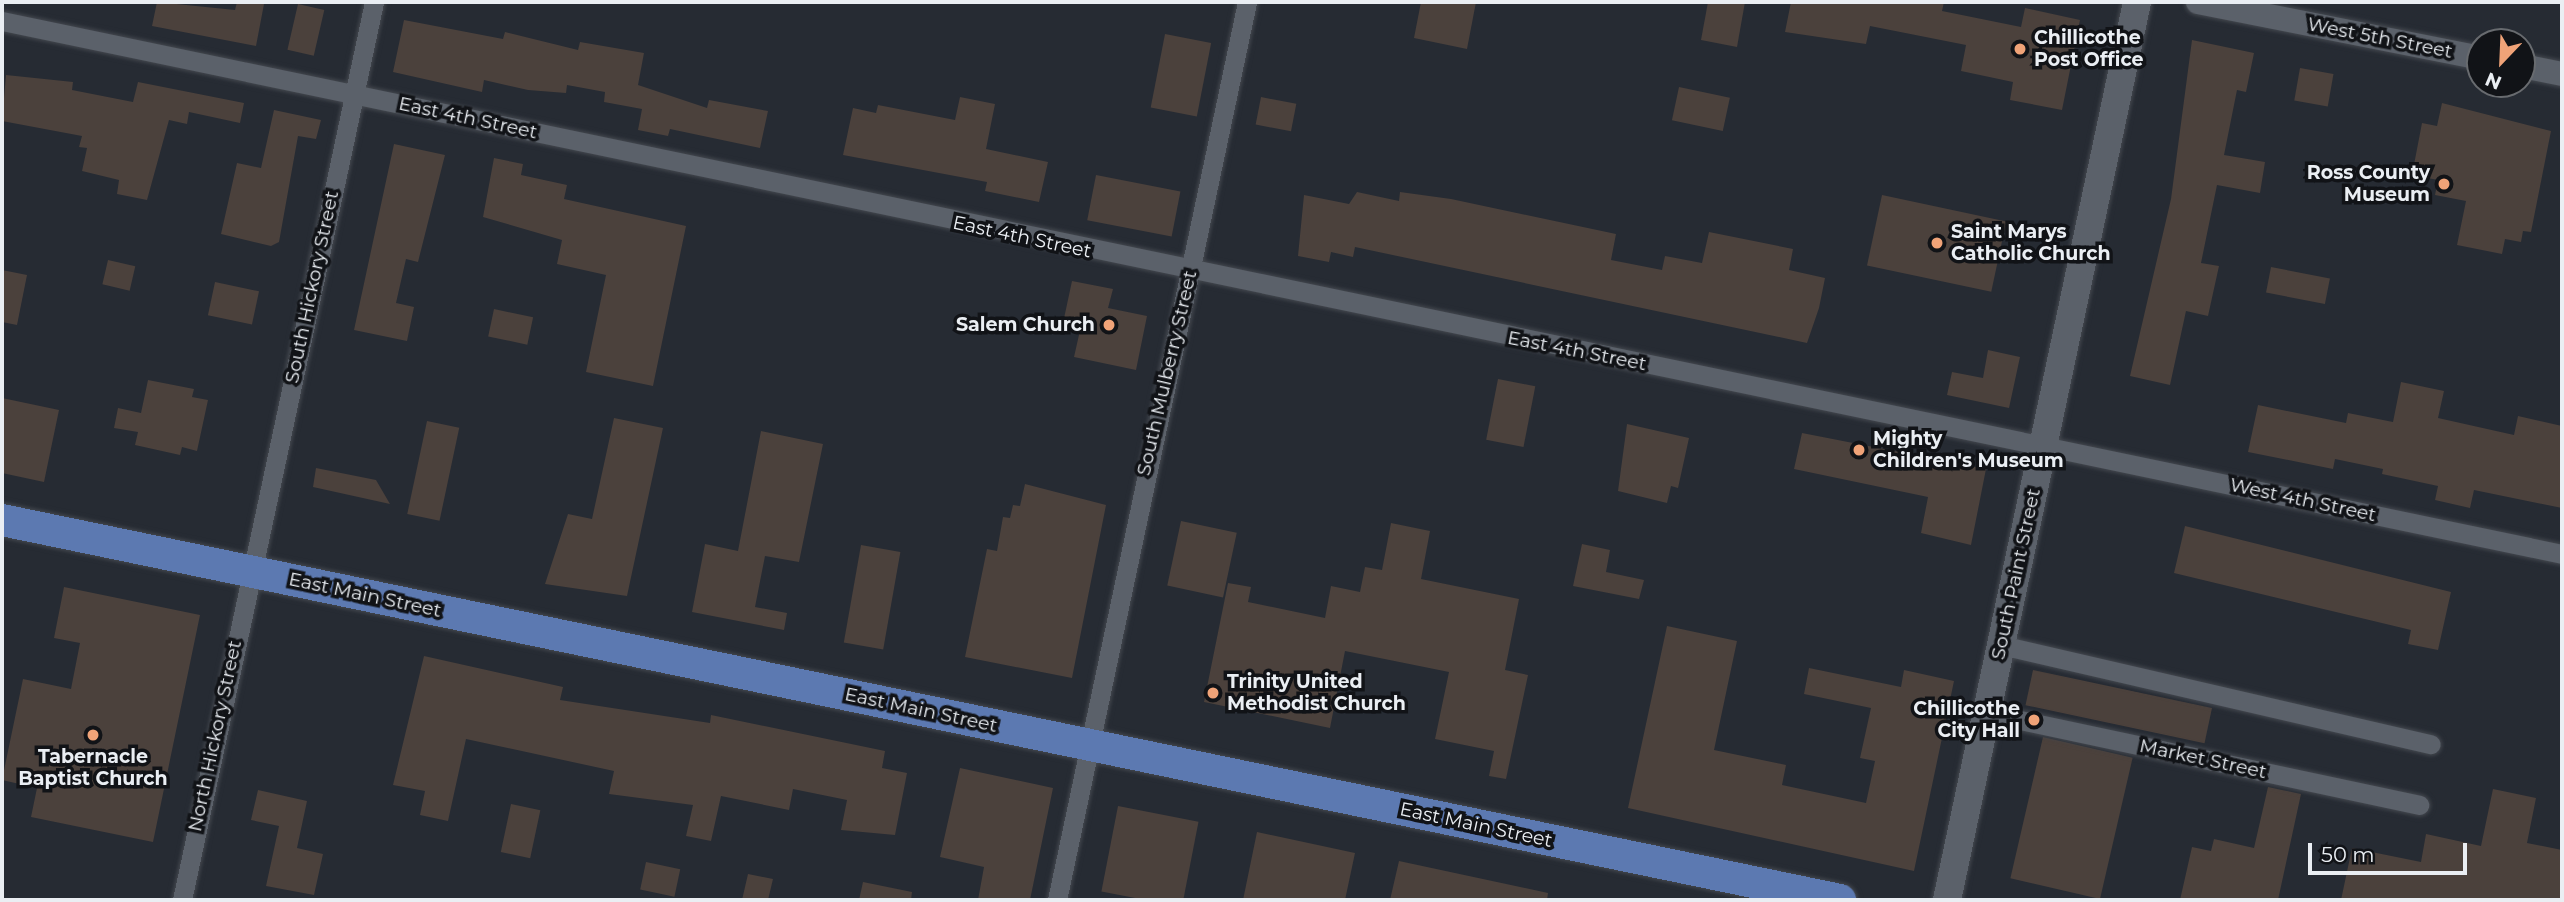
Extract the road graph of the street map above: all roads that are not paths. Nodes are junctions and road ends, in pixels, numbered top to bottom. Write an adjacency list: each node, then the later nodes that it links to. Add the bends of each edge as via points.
1 (374, 2): 9 (street, South Hickory Street)
2 (1247, 2): 10 (street, South Mulberry Street)
3 (2137, 2): 11 (main road, South Paint Street)
4 (2198, 2): 6 (street, West 5th Street)
5 (2, 21): 9 (street, East 4th Street)
6 (2466, 55)
7 (2536, 69): 8 (street)
8 (2562, 74)
9 (354, 94): 10 (street, East 4th Street); 14 (street, South Hickory Street)
10 (1189, 272): 11 (street, East 4th Street); 18 (street, South Mulberry Street)
11 (2043, 445): 13 (street, West 4th Street); 15 (main road, South Paint Street)
12 (2, 520): 14 (main road, East Main Street)
13 (2562, 554)
14 (250, 572): 18 (main road, East Main Street); 20 (street, North Hickory Street)
15 (2001, 645): 16 (main road, South Paint Street); 17 (street)
16 (1987, 713): 19 (street, Market Street); 23 (main road, South Paint Street)
17 (2431, 744)
18 (1089, 746): 21 (street, South Mulberry Street); 22 (main road, East Main Street)
19 (2418, 805)
20 (182, 900)
21 (1057, 900)
22 (1840, 900)
23 (1947, 900)

